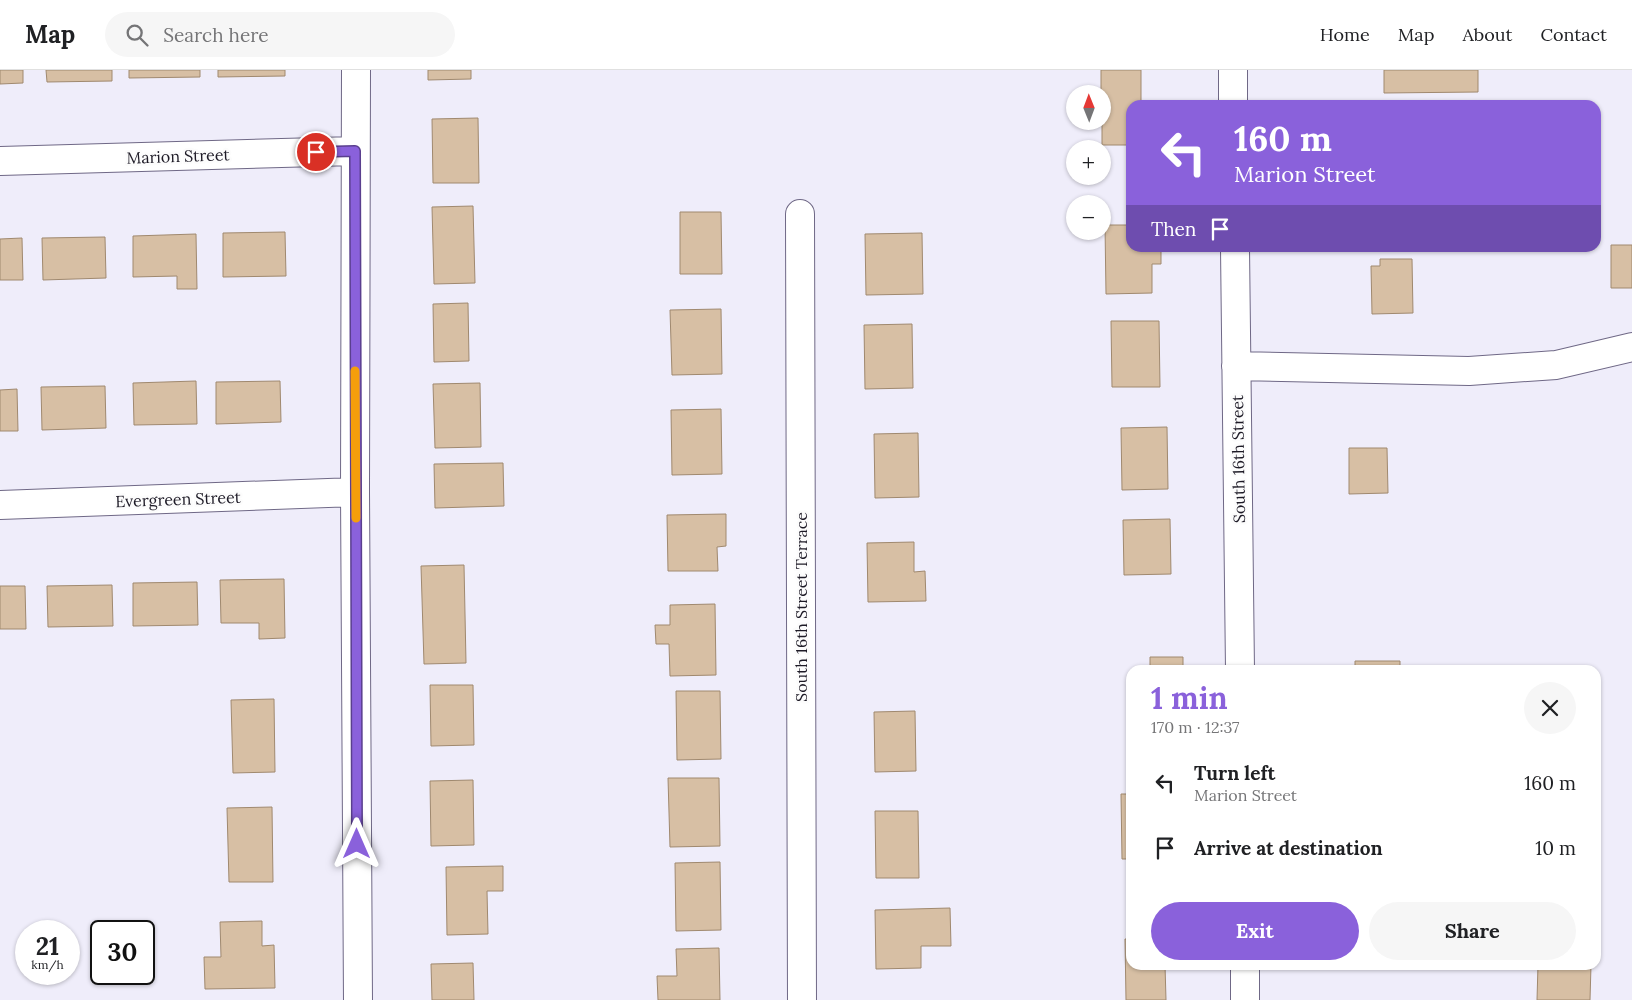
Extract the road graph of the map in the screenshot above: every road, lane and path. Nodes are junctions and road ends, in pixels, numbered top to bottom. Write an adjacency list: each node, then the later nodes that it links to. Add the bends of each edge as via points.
1 (356, 70): 4 (street)
2 (1233, 70): 3 (street)
3 (1233, 100)
4 (355, 151): 5 (street, Marion Street); 10 (street)
5 (0, 161)
6 (800, 214): 15 (street, South 16th Street Terrace)
7 (1235, 252): 9 (street, South 16th Street)
8 (1632, 347): 9 (street, via 1556,364 1469,371)
9 (1236, 366): 12 (street, South 16th Street)
10 (355, 492): 11 (street, Evergreen Street); 14 (street)
11 (0, 505)
12 (1240, 665)
13 (1244, 970): 16 (street)
14 (358, 1000)
15 (802, 1000)
16 (1245, 1000)

